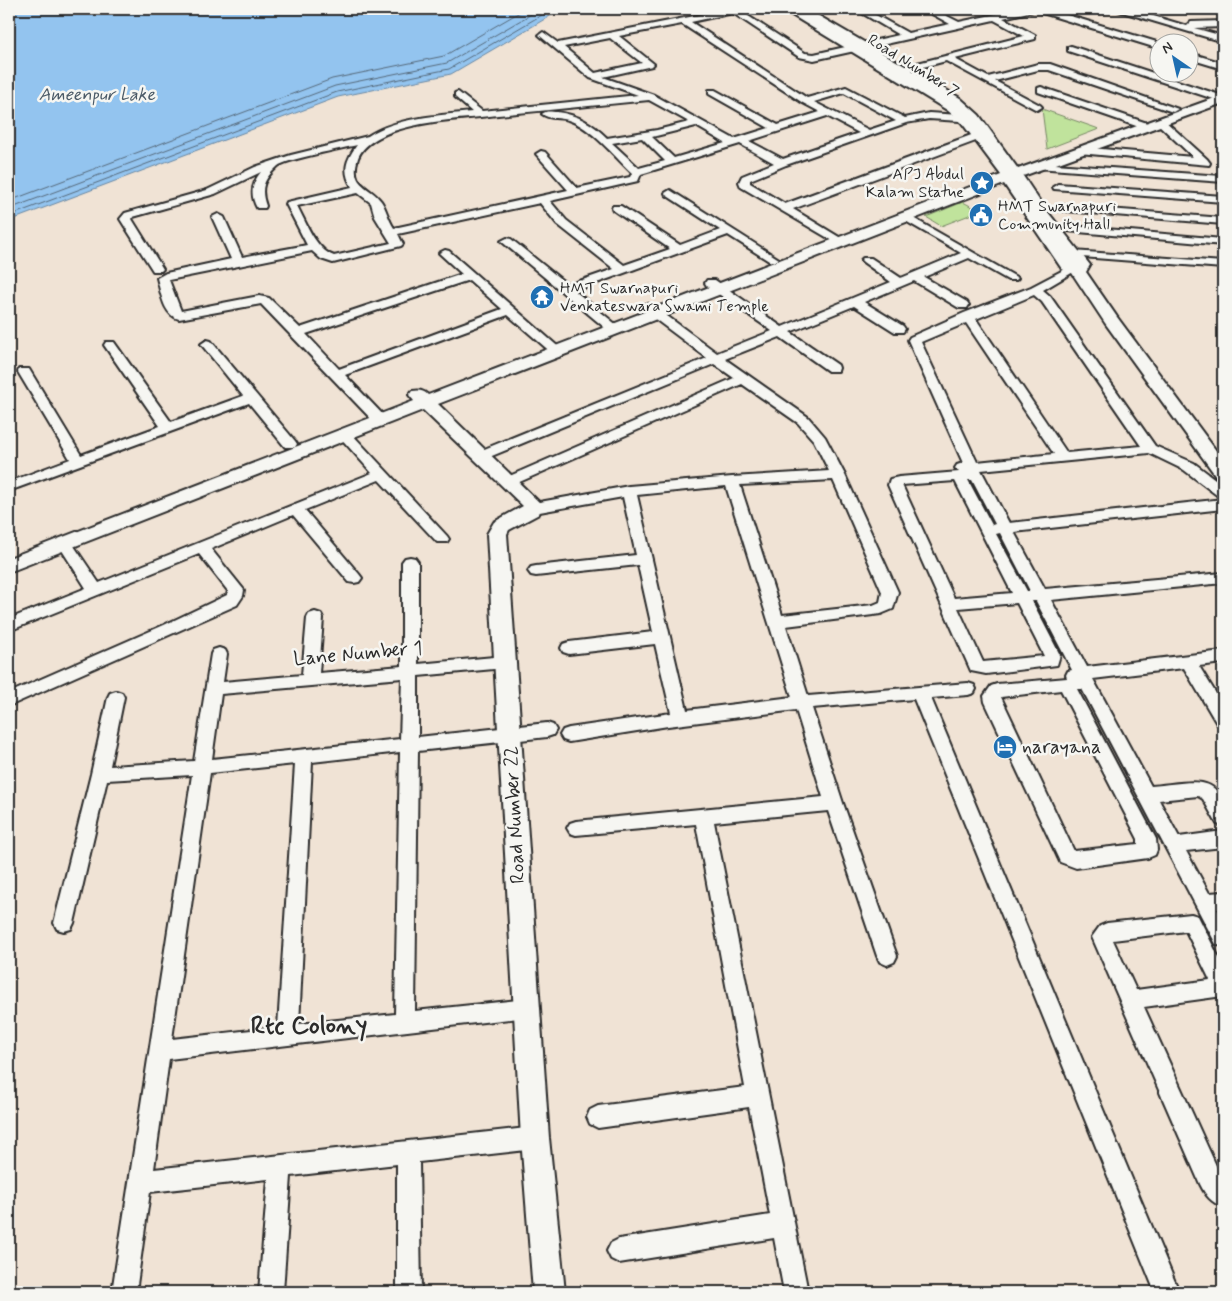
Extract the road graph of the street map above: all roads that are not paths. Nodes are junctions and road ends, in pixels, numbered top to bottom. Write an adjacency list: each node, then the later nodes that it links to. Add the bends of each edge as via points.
1 (788, 9): 20 (street, Road Number 7)
2 (799, 9): 20 (street, Road Number 7)
3 (859, 9): 16 (street)
4 (927, 9): 12 (street)
5 (1030, 9): 9 (street)
6 (1039, 9): 18 (street)
7 (1122, 9): 13 (street)
8 (738, 10): 10 (street); 20 (street, via 805,56)
9 (995, 17): 12 (street); 22 (street, via 1032,36)
10 (684, 20): 15 (street); 33 (street)
11 (1223, 24): 13 (street)
12 (958, 25): 16 (street)
13 (1183, 27): 17 (street, via 1200,36)
14 (543, 35): 19 (street)
15 (612, 35): 19 (street); 26 (street, via 649,64)
16 (908, 37): 20 (street)
17 (1223, 38)
18 (1150, 43)
19 (557, 46): 26 (street)
20 (859, 48): 25 (street, Road Number 7)
21 (1071, 49): 31 (street)
22 (946, 58): 25 (street); 27 (street)
23 (1200, 59): 24 (street)
24 (1223, 66)
25 (897, 71): 39 (street, Road Number 7)
26 (593, 76): 32 (street)
27 (986, 80): 34 (street); 35 (street, via 1050,67)
28 (1040, 90): 43 (street)
29 (712, 92): 44 (street)
30 (458, 95): 37 (street)
31 (1220, 96): 35 (street); 41 (street)
32 (651, 97): 36 (street); 42 (street)
33 (806, 101): 38 (street); 40 (street, via 846,90)
34 (1037, 107)
35 (1173, 109): 43 (street)
36 (521, 110): 37 (street); 49 (street, via 572,117)
37 (479, 113): 48 (street, via 395,127)
38 (827, 113): 44 (street); 45 (street)
39 (971, 119): 40 (street, via 929,116); 47 (street, Road Number 7)
40 (904, 121): 45 (street)
41 (1160, 121): 43 (street); 53 (street)
42 (697, 123): 46 (street); 50 (street)
43 (1142, 124): 51 (street); 60 (street)
44 (778, 129): 50 (street)
45 (869, 134): 56 (street)
46 (644, 135): 49 (street); 55 (street)
47 (983, 135): 60 (street, Road Number 7); 72 (street)
48 (369, 139): 54 (street); 63 (street, via 353,158 351,176)
49 (604, 141): 59 (street)
50 (737, 142): 55 (street); 56 (street)
51 (1079, 150): 53 (street); 57 (street)
52 (541, 154): 65 (street)
53 (1203, 161): 61 (street)
54 (279, 162): 70 (street, via 259,181 256,195); 93 (street, via 211,192 129,215 126,219)
55 (672, 162): 59 (street)
56 (782, 163): 72 (street, via 746,178 744,182)
57 (1041, 166): 58 (street); 60 (street)
58 (1059, 167): 61 (street); 62 (street)
59 (637, 172): 65 (street, via 634,179)
60 (1010, 172): 75 (street); 78 (street); 80 (street); 91 (street, via 1011,185 1067,266)
61 (1223, 180)
62 (1058, 187): 68 (street); 73 (street)
63 (359, 189): 79 (street, via 376,202); 84 (street, via 291,205)
64 (509, 191): 69 (street)
65 (575, 192): 67 (street)
66 (670, 193): 77 (street)
67 (543, 199): 69 (street); 94 (street, via 561,222)
68 (1223, 199)
69 (519, 204): 79 (street)
70 (261, 206)
71 (617, 208): 85 (street)
72 (785, 208): 80 (street)
73 (1058, 208): 76 (street); 78 (street)
74 (218, 217): 90 (street)
75 (906, 217): 80 (street); 87 (street)
76 (1223, 221)
77 (729, 231): 85 (street); 88 (street)
78 (1059, 231): 82 (street); 91 (street)
79 (391, 232): 84 (street, via 396,244 333,260 325,258)
80 (836, 239): 88 (street); 99 (street)
81 (507, 240): 100 (street)
82 (1200, 240): 83 (street); 92 (street)
83 (1223, 242)
84 (314, 247): 90 (street)
85 (678, 249): 94 (street)
86 (445, 253): 95 (street)
87 (969, 254): 96 (street); 97 (street)
88 (773, 259): 99 (street)
89 (867, 260): 98 (street)
90 (238, 261): 109 (street, via 166,276 164,281 175,313 179,315 263,300)
91 (1074, 264): 92 (street); 101 (street); 130 (street, via 1111,320)
92 (1218, 265)
93 (157, 269)
94 (622, 269): 100 (street)
95 (471, 275): 103 (street); 109 (street)
96 (914, 276): 98 (street); 105 (street)
97 (1012, 278)
98 (899, 282): 102 (street)
99 (716, 285): 104 (street); 108 (street)
100 (566, 290): 106 (street)
101 (1035, 290): 105 (street); 124 (street, via 1046,299)
102 (854, 301): 107 (street); 108 (street)
103 (510, 310): 112 (street); 116 (street)
104 (652, 310): 106 (street); 113 (street)
105 (965, 311): 126 (street); 128 (street, via 914,340)
106 (611, 326): 112 (street)
107 (899, 329)
108 (779, 331): 113 (street); 114 (street)
109 (298, 333): 116 (street)
110 (207, 344): 118 (street)
111 (110, 345): 121 (street)
112 (554, 348): 119 (street)
113 (714, 358): 117 (street); 125 (street)
114 (833, 368)
115 (24, 372): 127 (street)
116 (336, 374): 120 (street)
117 (743, 380): 132 (street, via 803,420 820,440); 134 (street)
118 (252, 397): 121 (street); 123 (street)
119 (422, 399): 120 (street); 125 (street)
120 (377, 417): 122 (street); 123 (street)
121 (168, 428): 127 (street)
122 (345, 435): 131 (street); 145 (street)
123 (290, 444): 147 (street)
124 (1150, 449): 126 (street); 138 (street, via 1167,454 1197,471)
125 (482, 455): 134 (street)
126 (1063, 458): 128 (street)
127 (78, 461): 136 (street)
128 (974, 471): 129 (street); 133 (street); 142 (street)
129 (892, 472)
130 (1223, 472)
131 (382, 474): 141 (street); 144 (street)
132 (838, 475): 135 (street); 159 (street, via 890,592 887,605 875,610)
133 (959, 476): 143 (street); 157 (street, via 899,481 894,485)
134 (510, 481): 140 (street)
135 (732, 481): 137 (street); 159 (street)
136 (9, 487)
137 (629, 491): 140 (street); 148 (street)
138 (1223, 493)
139 (1223, 504): 142 (street)
140 (534, 508): 166 (street, Road Number 22, via 498,528)
141 (296, 509): 146 (street); 152 (street)
142 (1004, 528): 143 (street); 155 (street)
143 (987, 530): 156 (street)
144 (442, 539)
145 (65, 544): 150 (street); 154 (street)
146 (202, 546): 154 (street); 176 (street, via 236,590 231,601)
147 (9, 554)
148 (646, 559): 151 (street); 161 (street)
149 (410, 562): 167 (street)
150 (9, 565)
151 (536, 570)
152 (354, 578)
153 (1223, 578): 155 (street)
154 (96, 590): 160 (street)
155 (1041, 596): 156 (street); 168 (street)
156 (1021, 598): 157 (street); 157 (street, via 1052,655 1051,661 977,667)
157 (948, 604)
158 (315, 618): 169 (street)
159 (776, 621): 178 (street)
160 (9, 625)
161 (663, 636): 162 (street); 179 (street)
162 (569, 648)
163 (220, 654): 172 (street)
164 (1223, 657): 165 (street)
165 (1188, 661): 168 (street); 177 (street)
166 (505, 662): 167 (street, Lane Number 1); 182 (street, Road Number 22)
167 (410, 670): 169 (street, Lane Number 1); 184 (street)
168 (1086, 678): 170 (street); 171 (street); 185 (street)
169 (310, 679): 172 (street, Lane Number 1)
170 (1003, 683)
171 (1066, 684): 186 (street); 186 (street, via 997,690 992,696 1063,850 1067,857 1076,860 1148,850 1148,838)
172 (214, 689): 188 (street)
173 (968, 689): 174 (street)
174 (920, 692): 178 (street); 217 (street)
175 (116, 697): 189 (street)
176 (9, 700)
177 (1219, 703): 180 (street)
178 (803, 704): 179 (street); 191 (street)
179 (680, 717): 183 (street)
180 (1223, 719)
181 (547, 730): 182 (street)
182 (510, 735): 184 (street); 204 (street, Road Number 22)
183 (569, 735)
184 (409, 745): 187 (street); 205 (street)
185 (1124, 750): 186 (street); 190 (street)
186 (1103, 753)
187 (304, 756): 188 (street); 206 (street)
188 (202, 767): 189 (street); 207 (street)
189 (100, 774): 199 (street)
190 (1147, 794): 193 (street, via 1202,789 1209,794); 196 (street)
191 (834, 803): 192 (street); 201 (street)
192 (703, 816): 194 (street); 208 (street)
193 (1223, 819)
194 (576, 828)
195 (1223, 840): 196 (street)
196 (1174, 845): 197 (street)
197 (1214, 901): 200 (street)
198 (1191, 922): 200 (street); 202 (street); 203 (street, via 1107,932 1102,937)
199 (64, 923)
200 (1219, 929)
201 (887, 956)
202 (1223, 986): 203 (street)
203 (1130, 1000): 214 (street, via 1208,1176)
204 (527, 1008): 205 (street); 210 (street, Road Number 22)
205 (404, 1022): 206 (street)
206 (288, 1036): 207 (street)
207 (160, 1050): 213 (street)
208 (757, 1096): 209 (street); 215 (street)
209 (598, 1117)
210 (535, 1138): 211 (street); 221 (street, Road Number 22)
211 (408, 1152): 212 (street); 220 (street)
212 (280, 1167): 213 (street); 219 (street)
213 (140, 1182): 218 (street)
214 (1223, 1196)
215 (782, 1225): 216 (street); 222 (street)
216 (619, 1250)
217 (1166, 1289)
218 (124, 1292)
219 (271, 1292)
220 (408, 1292)
221 (549, 1292)
222 (796, 1292)

